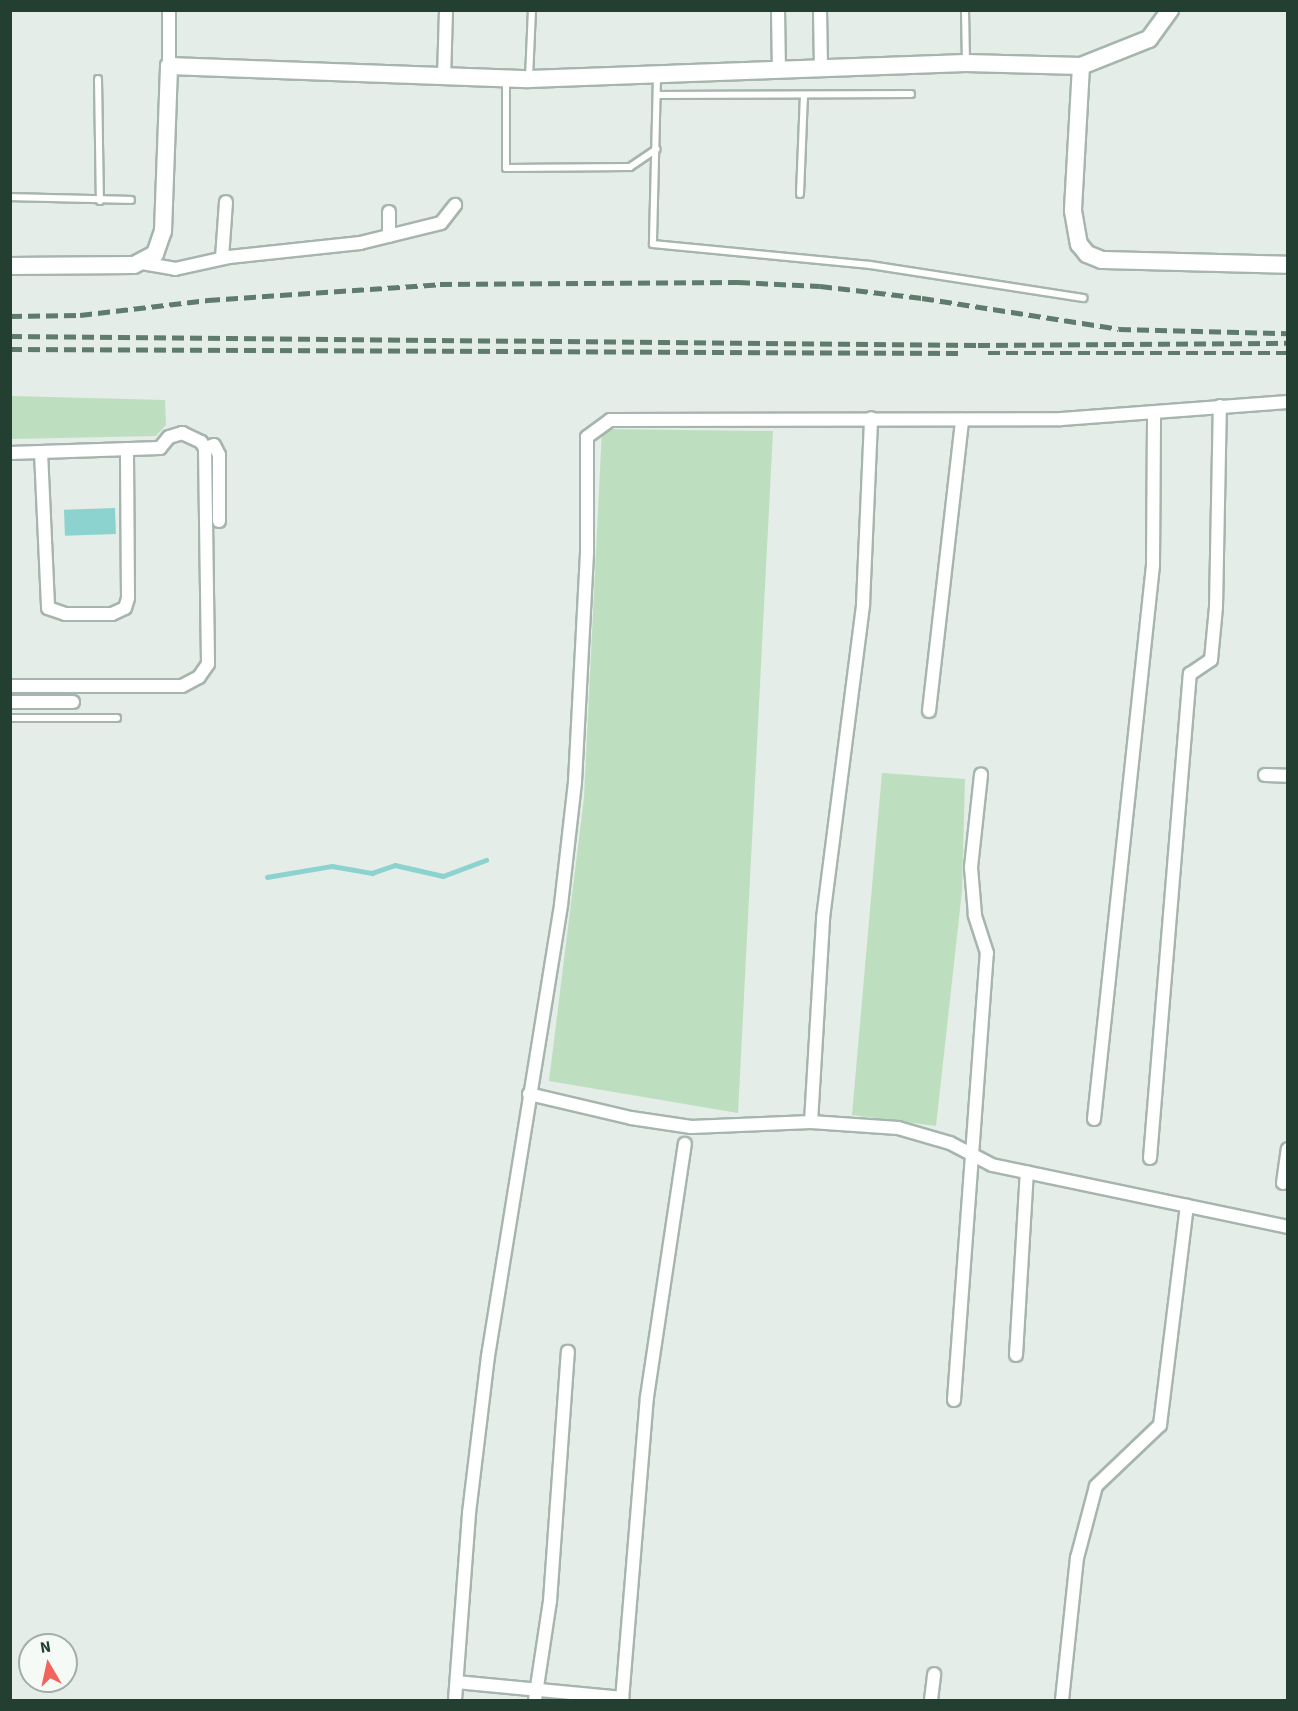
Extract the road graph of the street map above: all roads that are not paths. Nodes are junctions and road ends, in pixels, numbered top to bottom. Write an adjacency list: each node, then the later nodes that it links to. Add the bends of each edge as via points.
1 (169, 10): 9 (street)
2 (446, 10): 14 (street)
3 (531, 10): 17 (lane)
4 (778, 10): 12 (street)
5 (820, 10): 11 (street)
6 (965, 10): 8 (lane)
7 (1170, 10): 10 (street, via 1149,39)
8 (966, 63): 10 (street); 11 (street)
9 (169, 66): 14 (street); 31 (street, via 162,240 155,254)
10 (1081, 66): 32 (street, via 1073,211 1079,244 1087,254 1102,260)
11 (821, 69): 12 (street)
12 (779, 71): 13 (street)
13 (657, 77): 17 (street); 19 (lane)
14 (444, 78): 16 (street)
15 (98, 79): 25 (lane)
16 (506, 79): 17 (street); 21 (lane, via 506,168 630,167)
17 (529, 79)
18 (911, 94): 20 (lane)
19 (657, 95): 20 (lane); 21 (lane)
20 (804, 95): 22 (lane)
21 (657, 148): 34 (lane, via 653,244 870,265)
22 (800, 194)
23 (10, 197): 25 (lane)
24 (132, 200): 25 (lane)
25 (100, 201)
26 (226, 202): 30 (street)
27 (455, 205): 29 (street, via 441,223)
28 (389, 212): 29 (street)
29 (389, 236): 30 (street, via 360,243)
30 (222, 258): 31 (street, via 175,269)
31 (142, 263): 33 (street)
32 (1287, 265)
33 (10, 266)
34 (1083, 298)
35 (1287, 402): 36 (street)
36 (1220, 406): 37 (street); 60 (street, via 1216,607 1211,660 1190,674)
37 (1154, 414): 39 (street); 55 (street, via 1153,565)
38 (872, 418): 39 (street); 54 (street, via 610,420 587,437 587,552 575,782 561,905); 56 (street, via 863,604 823,918)
39 (962, 420): 48 (street)
40 (205, 448): 41 (street, via 196,437 183,433 169,437 160,448); 44 (street, via 214,445 219,455); 45 (street, via 205,671 182,686)
41 (127, 449): 42 (street); 42 (street, via 128,598 125,608 112,614 65,614 48,608)
42 (41, 452): 43 (street)
43 (10, 453)
44 (219, 522)
45 (10, 686)
46 (10, 702): 47 (street)
47 (73, 702)
48 (929, 711)
49 (10, 718): 50 (lane)
50 (117, 718)
51 (981, 775): 59 (street, via 971,867 975,915 987,953)
52 (1265, 776): 53 (street)
53 (1287, 777)
54 (529, 1094): 56 (street, via 631,1118 691,1127); 69 (street, via 488,1356 469,1513)
55 (1094, 1119)
56 (811, 1122): 59 (street, via 898,1128)
57 (686, 1144): 71 (street, via 646,1397)
58 (1287, 1149): 62 (street)
59 (972, 1154): 61 (street, via 992,1165); 67 (street)
60 (1150, 1158)
61 (1027, 1172): 63 (street); 66 (street)
62 (1283, 1183)
63 (1187, 1206): 64 (street); 74 (street, via 1160,1425 1095,1486 1077,1558)
64 (1287, 1227)
65 (568, 1352): 70 (street, via 550,1600)
66 (1016, 1355)
67 (954, 1400)
68 (934, 1674): 73 (street)
69 (457, 1682): 70 (street); 72 (street)
70 (536, 1694): 71 (street)
71 (622, 1699)
72 (455, 1701)
73 (931, 1701)
74 (1062, 1701)

